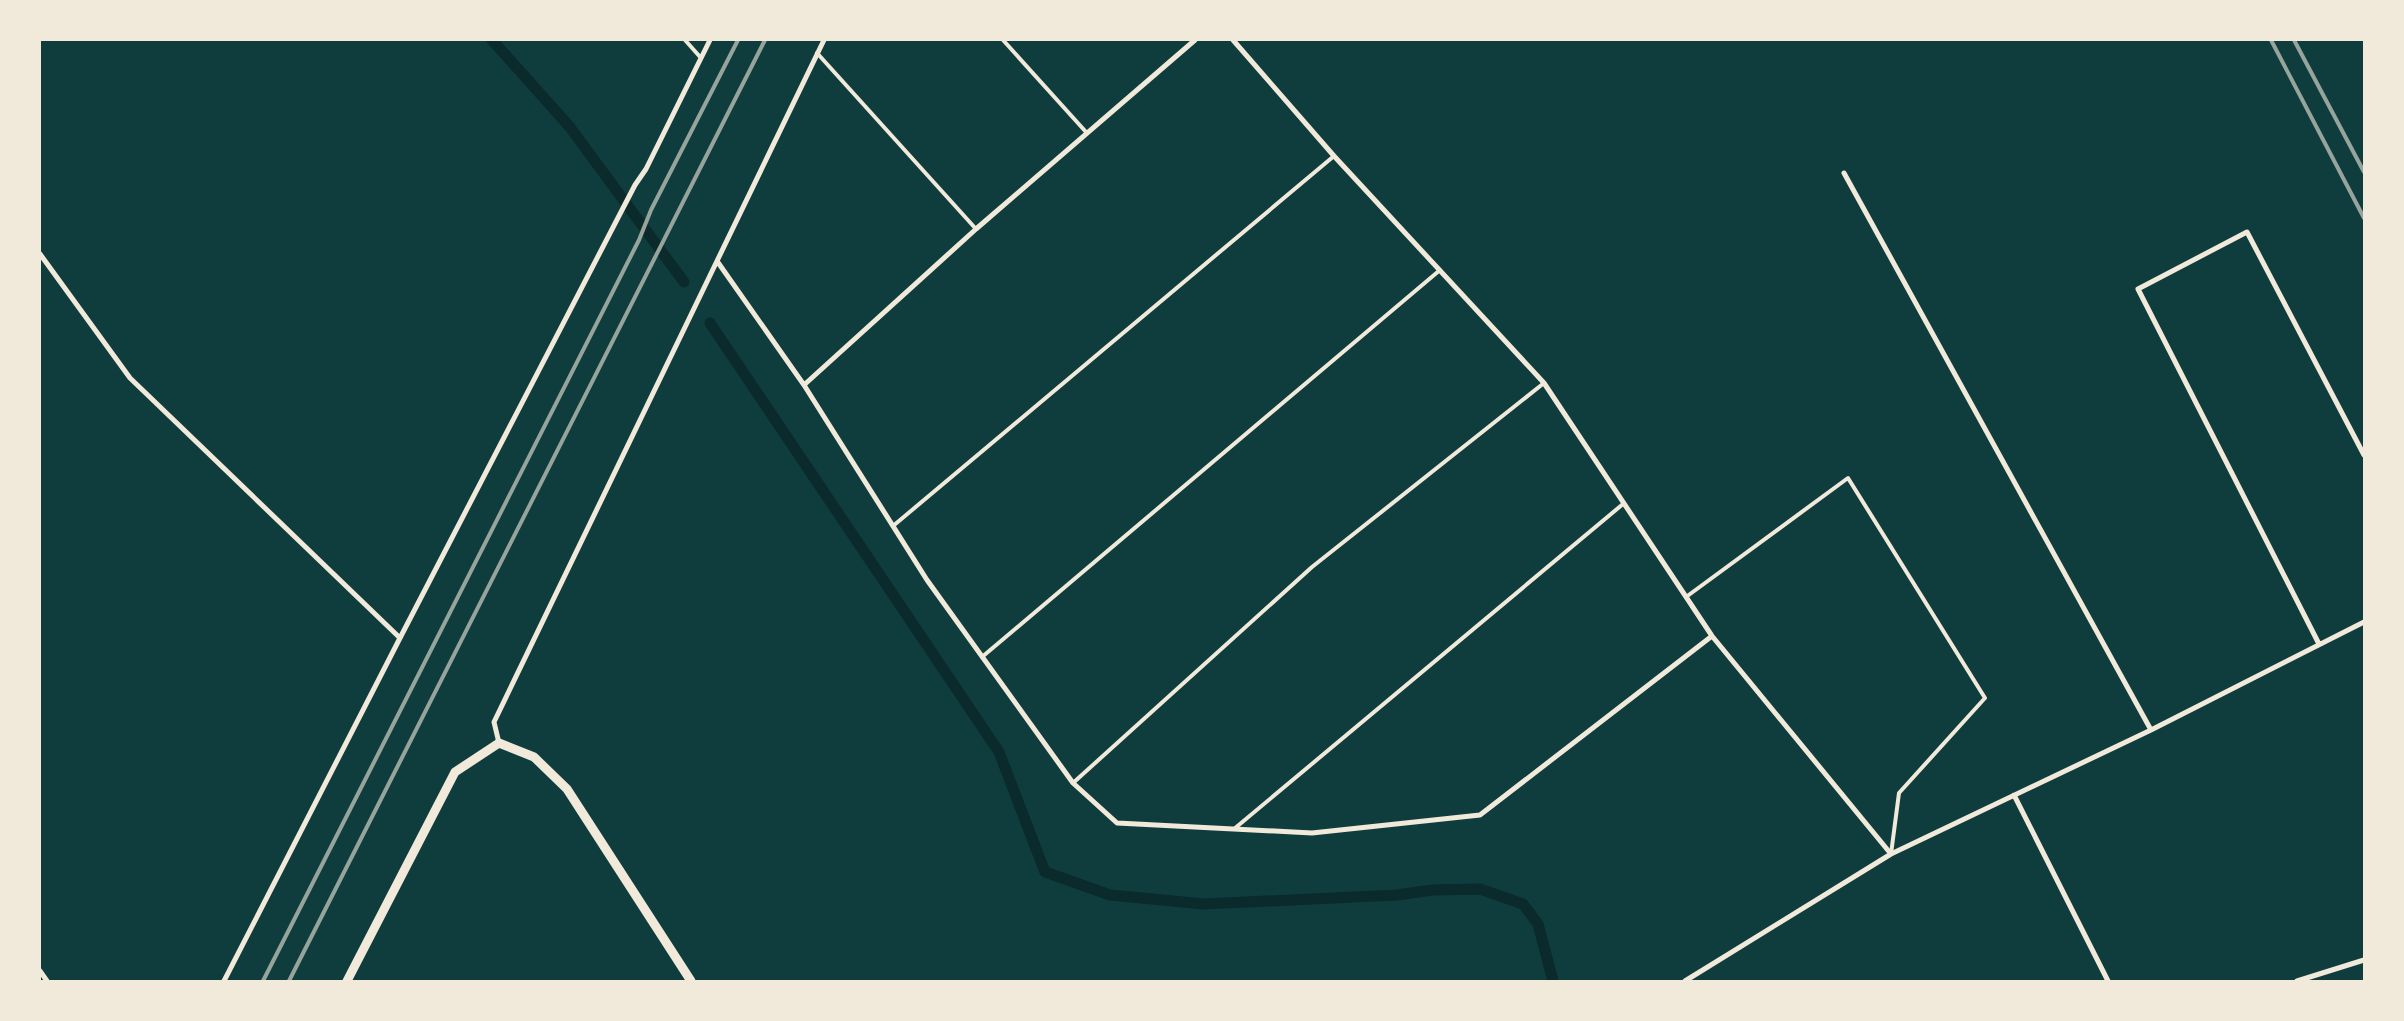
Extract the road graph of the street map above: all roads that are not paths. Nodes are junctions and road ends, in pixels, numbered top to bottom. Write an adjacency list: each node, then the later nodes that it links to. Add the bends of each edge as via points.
1 (685, 40): 8 (lane)
2 (710, 40): 8 (street)
3 (824, 40): 7 (street)
4 (1003, 40): 9 (lane)
5 (1195, 40): 9 (street)
6 (1233, 40): 10 (street)
7 (817, 52): 12 (lane); 14 (street)
8 (701, 58): 24 (street)
9 (1086, 132): 12 (street)
10 (1334, 156): 15 (street); 20 (lane)
11 (1844, 173): 27 (street)
12 (976, 229): 17 (street)
13 (40, 254): 24 (street, via 130,378)
14 (717, 261): 17 (street); 28 (street, via 494,722)
15 (1440, 270): 16 (street); 26 (lane)
16 (1544, 383): 19 (street); 29 (lane, via 1312,567)
17 (804, 385): 20 (street)
18 (2364, 455): 25 (street, via 2247,232 2138,289)
19 (1623, 504): 21 (street); 31 (lane)
20 (893, 526): 26 (street)
21 (1686, 597): 23 (street); 32 (lane, via 1848,478 1985,698 1899,793)
22 (2364, 622): 25 (street)
23 (1712, 636): 31 (street, via 1480,815 1312,833); 32 (street)
24 (400, 638): 36 (street)
25 (2319, 644): 27 (street)
26 (982, 657): 29 (street)
27 (2150, 730): 30 (street)
28 (499, 743): 37 (street, via 455,772); 38 (street, via 534,757 567,789)
29 (1072, 783): 31 (street, via 1117,823)
30 (2014, 795): 32 (street); 40 (street)
31 (1234, 829)
32 (1891, 854): 39 (street)
33 (2364, 960): 41 (street)
34 (40, 971): 35 (street)
35 (47, 981)
36 (224, 981)
37 (347, 981)
38 (691, 981)
39 (1685, 981)
40 (2108, 981)
41 (2297, 981)

